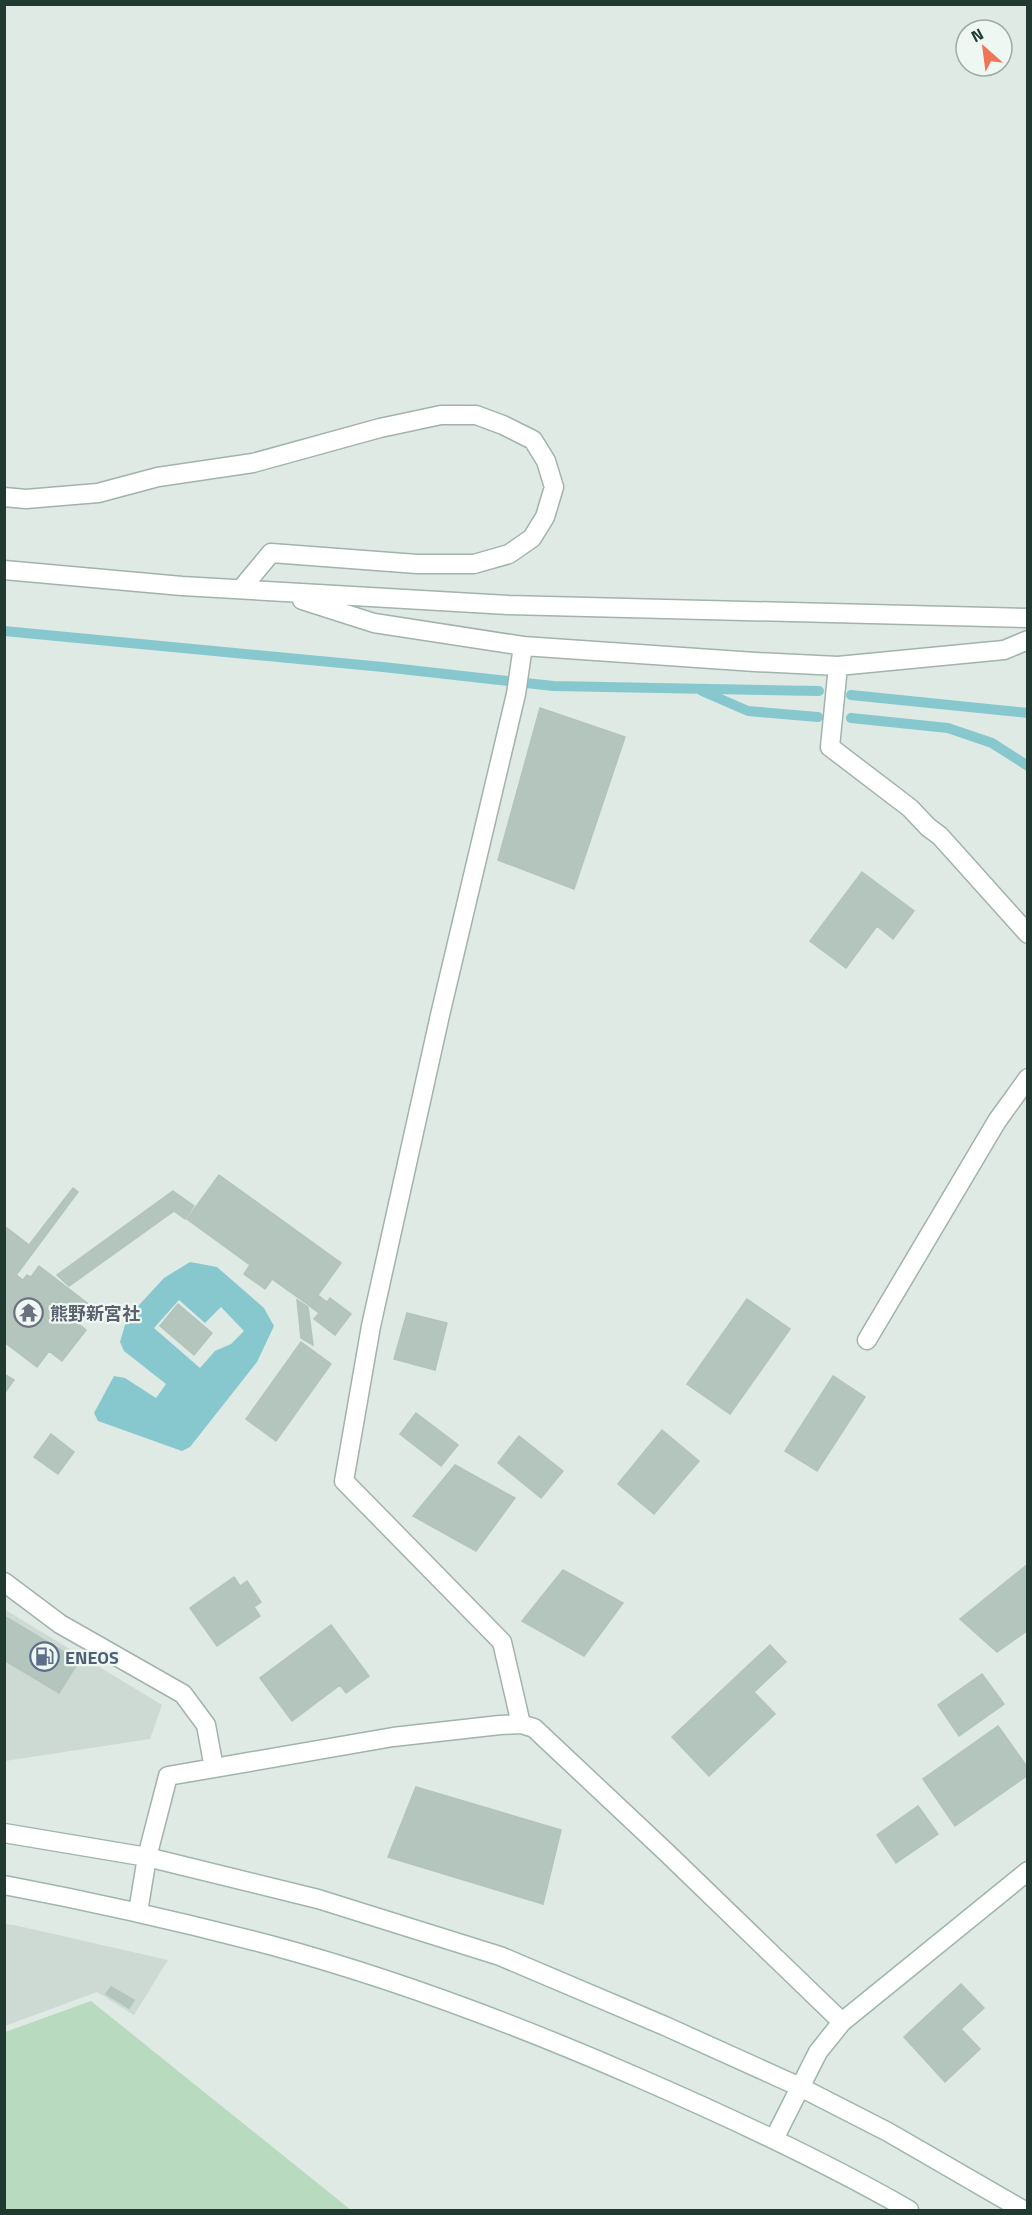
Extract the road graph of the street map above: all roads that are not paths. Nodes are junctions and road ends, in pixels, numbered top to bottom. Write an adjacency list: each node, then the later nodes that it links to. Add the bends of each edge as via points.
1 (4, 497): 3 (street, via 98,493 158,477 253,463 441,415 476,414 503,425 532,440 546,461 554,487 545,517 532,538 509,554 474,564 417,564 271,553)
2 (4, 570): 3 (street)
3 (241, 589): 4 (street)
4 (277, 591): 5 (street, via 508,605); 7 (street, via 374,623)
5 (1028, 618)
6 (1028, 640): 8 (street, via 1004,650)
7 (523, 646): 8 (street); 13 (street, via 516,694 371,1326 344,1481 502,1642)
8 (838, 666): 9 (street, via 830,747 940,836)
9 (1028, 934)
10 (1028, 1078): 11 (street, via 997,1121)
11 (867, 1340)
12 (4, 1582): 14 (street, via 60,1624 183,1694 206,1725)
13 (521, 1724): 14 (street, via 393,1737); 20 (street, via 534,1728)
14 (214, 1768): 16 (street, via 168,1776)
15 (4, 1833): 16 (street)
16 (147, 1857): 19 (street); 21 (street, via 318,1899 500,1956)
17 (1028, 1871): 20 (street)
18 (4, 1885): 19 (street)
19 (138, 1912): 22 (street, via 272,1946 542,2036)
20 (842, 2022): 21 (street, via 818,2052)
21 (800, 2087): 22 (street); 24 (street, via 888,2132)
22 (774, 2139): 23 (street)
23 (909, 2211)
24 (1023, 2211)

